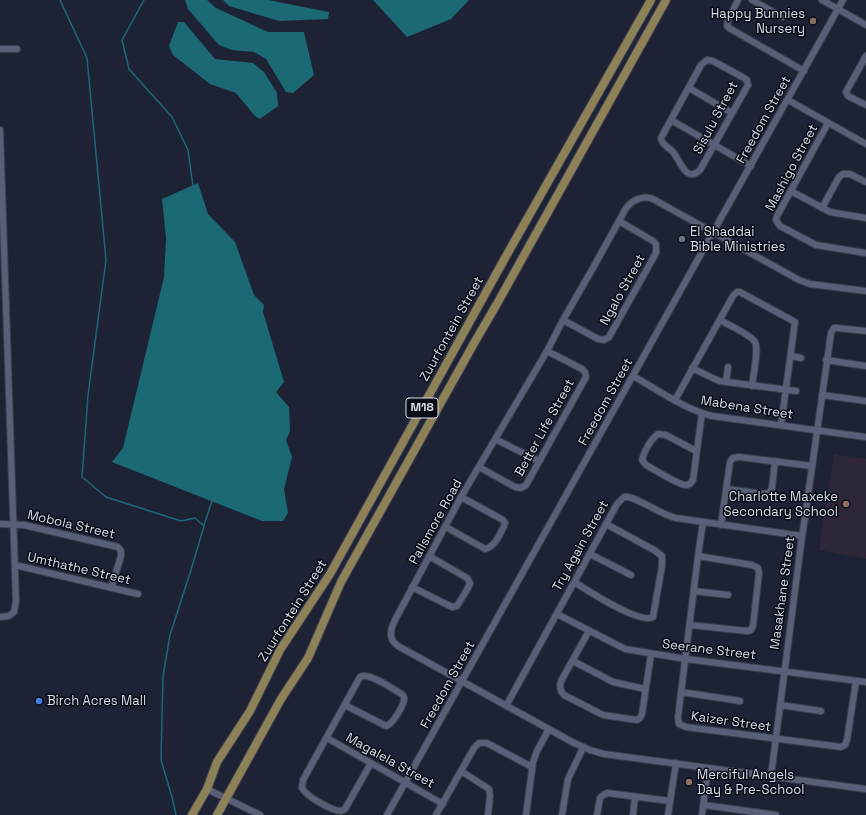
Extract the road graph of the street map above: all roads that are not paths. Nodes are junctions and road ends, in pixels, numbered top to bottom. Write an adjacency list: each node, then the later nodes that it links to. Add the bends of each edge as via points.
1 (651, 0): 112 (main road, Zuurfontein Street / M18, via 330,574 280,650 254,702 218,762)
2 (666, 0): 115 (main road, Zuurfontein Street / M18, via 341,582 308,658 281,699)
3 (738, 0): 13 (street, via 727,26)
4 (752, 0): 8 (street)
5 (822, 0): 7 (street)
6 (843, 0): 7 (street, Freedom Street)
7 (838, 9): 9 (street); 13 (street, Freedom Street)
8 (782, 17)
9 (866, 25)
10 (0, 49): 11 (street)
11 (17, 49)
12 (866, 56): 16 (street, via 846,92 848,96)
13 (804, 71): 15 (street, Freedom Street)
14 (689, 88): 17 (street); 17 (street, Sisulu Street, via 701,65 707,60 744,78 748,86); 18 (street, Sisulu Street)
15 (788, 100): 19 (street); 23 (street, Freedom Street)
16 (866, 105)
17 (732, 113): 22 (street, Sisulu Street)
18 (671, 120): 22 (street); 22 (street, Sisulu Street, via 661,138 662,143 672,151 686,172 699,172)
19 (828, 123): 21 (street); 25 (street, Mashigo Street)
20 (0, 130): 27 (street)
21 (866, 144)
22 (714, 145): 23 (street)
23 (751, 166): 30 (street, Freedom Street)
24 (866, 182): 26 (street, via 850,174 843,174)
25 (791, 191): 26 (street); 31 (street, Mashigo Street, via 777,216 776,220 780,226 816,245)
26 (822, 208): 28 (street, via 833,213)
27 (1, 210): 44 (street)
28 (866, 218)
29 (619, 221): 30 (street, Pallsmore Road, via 628,205 646,197); 33 (street, Pallsmore Road); 33 (street, Ngalo Street, via 654,241 657,248 609,337 604,340 598,339)
30 (713, 232): 32 (street, Pallsmore Road, via 799,280 810,284); 45 (street, Freedom Street)
31 (866, 253)
32 (866, 291)
33 (563, 320): 36 (street, Pallsmore Road)
34 (720, 320): 37 (street, via 735,294 742,293 795,322); 42 (street); 47 (street, via 755,343)
35 (866, 331): 39 (street, Masakhane Street, via 834,328)
36 (547, 352): 57 (street, Pallsmore Road); 59 (street, Better Life Street, via 582,369 586,375)
37 (791, 356): 38 (street); 48 (street)
38 (801, 358)
39 (826, 360): 40 (street); 50 (street, Masakhane Street)
40 (866, 366)
41 (728, 367): 46 (street)
42 (692, 368): 46 (street, via 713,379); 51 (street)
43 (0, 371): 44 (street)
44 (7, 371): 67 (street)
45 (633, 376): 51 (street, Mabena Street); 92 (street, Freedom Street)
46 (726, 382): 47 (street)
47 (752, 386): 48 (street)
48 (786, 390): 49 (street); 54 (street)
49 (796, 391)
50 (822, 395): 52 (street); 55 (street, Masakhane Street)
51 (674, 400): 53 (street, Mabena Street)
52 (866, 401)
53 (702, 413): 54 (street, Mabena Street); 58 (street)
54 (782, 425): 55 (street, Mabena Street)
55 (817, 430): 56 (street, Mabena Street); 61 (street, Masakhane Street)
56 (866, 437)
57 (496, 439): 59 (street); 62 (street, Pallsmore Road)
58 (696, 451): 58 (street, via 693,480 688,484 675,481 646,465 642,460 658,434 666,435)
59 (539, 461): 62 (street, Better Life Street, via 526,485 521,488)
60 (776, 461): 61 (street); 63 (street, via 733,458 730,462); 63 (street, via 772,488 768,493)
61 (812, 466): 71 (street, Masakhane Street)
62 (479, 467): 64 (street, Pallsmore Road)
63 (726, 489): 69 (street)
64 (461, 497): 70 (street, Pallsmore Road); 70 (street, via 503,520 504,526 487,549)
65 (703, 522): 68 (street, Try Again Street, via 668,517 634,499 624,497); 69 (street, Try Again Street); 74 (street, Kaizer Street)
66 (0, 524): 67 (street, Mobola Street)
67 (13, 524): 75 (street); 78 (street, Mobola Street, via 118,547 121,556)
68 (606, 524): 72 (street, Try Again Street); 77 (street, via 662,556 653,617 647,619 629,613)
69 (722, 525): 71 (street, Try Again Street)
70 (446, 527): 73 (street, Pallsmore Road)
71 (802, 536): 90 (street, Masakhane Street)
72 (590, 554): 76 (street); 77 (street, Try Again Street)
73 (429, 556): 79 (street, Pallsmore Road); 79 (street, via 467,578 470,583 468,588 457,606 452,607)
74 (698, 556): 80 (street, Kaizer Street); 85 (street, via 758,568 754,626 752,630 747,631)
75 (15, 565): 78 (street, Umthathe Street); 84 (street, via 15,610 9,616)
76 (631, 575)
77 (574, 582): 83 (street, Try Again Street)
78 (111, 588): 81 (street, Umthathe Street)
79 (412, 588): 92 (street, Pallsmore Road, via 392,626 392,640 398,646)
80 (694, 591): 82 (street); 85 (street, Kaizer Street)
81 (138, 594)
82 (728, 595)
83 (557, 614): 86 (street, Seerane Street); 99 (street, Try Again Street)
84 (0, 617)
85 (690, 625): 88 (street, Kaizer Street)
86 (589, 631): 87 (street, Seerane Street, via 625,649); 89 (street)
87 (651, 654): 88 (street, Seerane Street); 94 (street)
88 (686, 659): 90 (street, Seerane Street); 95 (street, Kaizer Street)
89 (573, 661): 94 (street, via 613,682); 94 (street, via 561,681 560,690 564,695 603,715 639,719)
90 (784, 671): 91 (street, Seerane Street); 98 (street, Masakhane Street)
91 (856, 681): 93 (street, Seerane Street); 103 (street, Kaizer Street, via 848,740 845,745 835,747)
92 (462, 682): 99 (street, Pallsmore Road); 111 (street, Freedom Street)
93 (866, 682)
94 (645, 688)
95 (681, 692): 96 (street); 103 (street, Kaizer Street, via 678,720 683,726)
96 (740, 700)
97 (345, 705): 97 (street, via 359,679 364,676 400,693 404,699 392,723 386,726); 102 (street)
98 (780, 705): 100 (street); 103 (street, Masakhane Street)
99 (506, 706): 101 (street, Pallsmore Road)
100 (821, 711)
101 (549, 729): 104 (street, Pallsmore Road); 107 (street, via 535,755)
102 (327, 738): 105 (street, Magalela Street); 105 (street, via 303,780 302,788 332,809 339,812 345,809)
103 (776, 739): 110 (street, Masakhane Street)
104 (583, 748): 106 (street, Pallsmore Road, via 604,754); 126 (street, via 568,779)
105 (371, 763): 111 (street, Magalela Street)
106 (676, 763): 108 (street, Pallsmore Road); 116 (street)
107 (532, 767): 109 (street, via 487,743 479,743); 125 (street)
108 (708, 768): 110 (street, Pallsmore Road); 118 (street)
109 (461, 771): 117 (street); 124 (street, via 489,789)
110 (771, 776): 113 (street, Pallsmore Road)
111 (406, 782): 117 (street, Magalela Street); 122 (street, Freedom Street)
112 (207, 789): 115 (street); 119 (main road, Zuurfontein Street / M18)
113 (866, 789)
114 (636, 797): 116 (street); 127 (street, via 604,794 600,798); 128 (street)
115 (227, 799): 120 (main road, Zuurfontein Street / M18); 121 (street)
116 (670, 801): 129 (street)
117 (443, 804): 123 (street)
118 (704, 805): 130 (street); 131 (street)
119 (192, 815)
120 (217, 815)
121 (260, 815)
122 (388, 815)
123 (436, 815)
124 (488, 815)
125 (526, 815)
126 (562, 815)
127 (597, 815)
128 (633, 815)
129 (668, 815)
130 (702, 815)
131 (776, 815)

